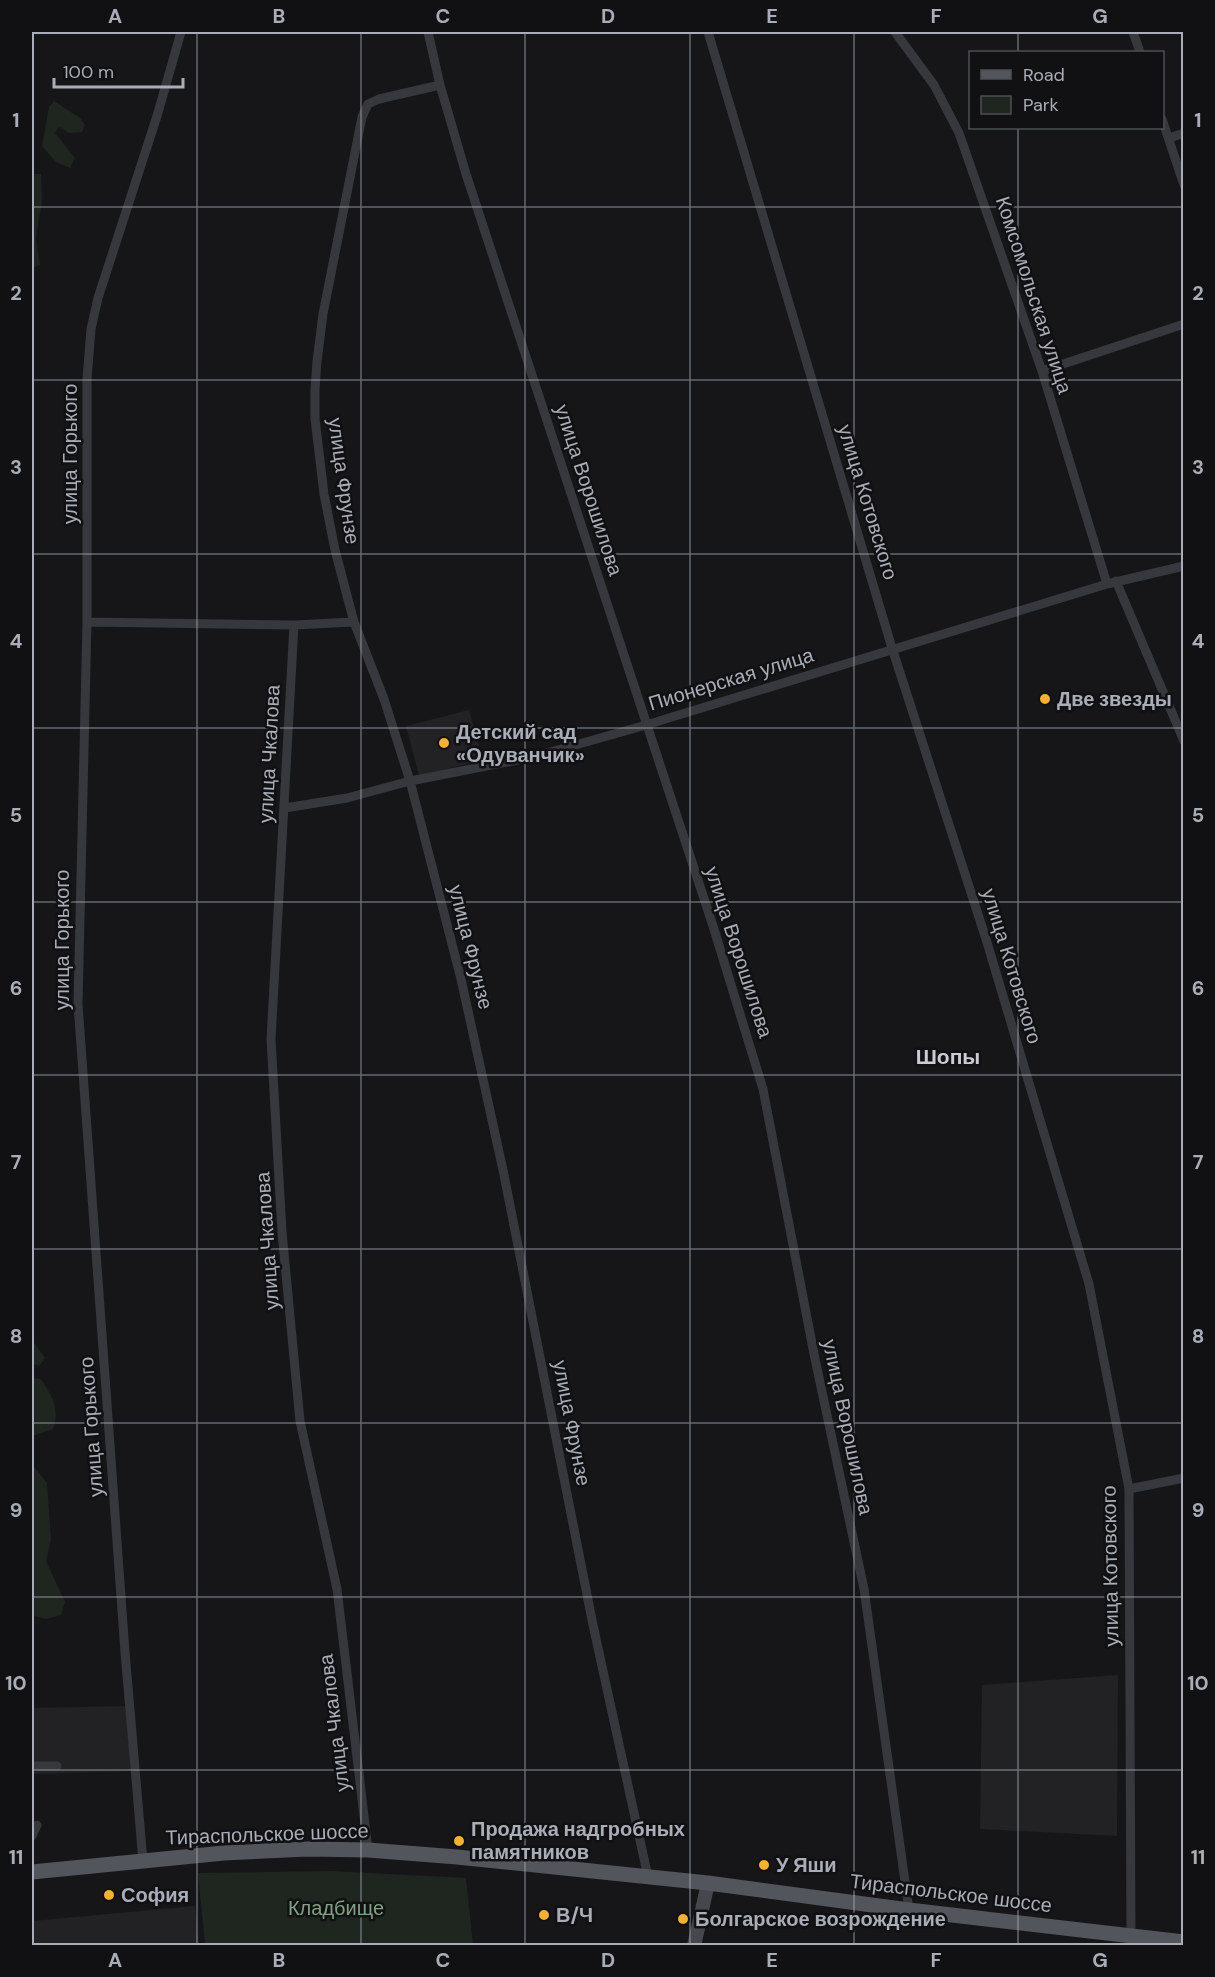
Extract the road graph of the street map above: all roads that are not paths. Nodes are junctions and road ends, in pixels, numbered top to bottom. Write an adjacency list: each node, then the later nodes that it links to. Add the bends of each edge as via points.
1 (181, 32): 16 (street, улица Горького, via 91,329 87,379)
2 (428, 32): 7 (street, улица Ворошилова)
3 (708, 32): 19 (street, улица Котовского)
4 (895, 32): 13 (street, Комсомольская улица, via 934,85 959,133)
5 (1133, 32): 6 (street)
6 (1140, 51)
7 (440, 85): 17 (street, улица Фрунзе, via 379,99 365,109 323,314 315,419 324,494); 20 (street, улица Ворошилова)
8 (1164, 125): 10 (street)
9 (1184, 133): 10 (street)
10 (1168, 138): 11 (street)
11 (1184, 185)
12 (1184, 324): 13 (street)
13 (1042, 371): 15 (street, Комсомольская улица)
14 (1184, 566): 15 (street, Пионерская улица)
15 (1111, 582): 19 (street, Пионерская улица); 21 (street, Комсомольская улица)
16 (87, 622): 18 (street); 31 (street, улица Горького, via 78,1004)
17 (354, 622): 18 (street); 22 (street, улица Фрунзе)
18 (294, 625): 23 (street, улица Чкалова)
19 (892, 648): 20 (street, Пионерская улица); 25 (street, улица Котовского, via 986,939 1089,1284)
20 (646, 725): 22 (street, Пионерская улица, via 533,757); 35 (street, улица Ворошилова, via 763,1089 864,1589)
21 (1184, 741)
22 (410, 781): 23 (street, Пионерская улица, via 347,798); 33 (street, улица Фрунзе, via 461,979 501,1159 593,1625)
23 (285, 808): 30 (street, улица Чкалова, via 271,1039 282,1232 300,1421 337,1589)
24 (1184, 1478): 25 (street)
25 (1129, 1490): 36 (street, улица Котовского)
26 (32, 1766): 27 (street)
27 (57, 1766)
28 (37, 1826): 29 (street)
29 (32, 1836)
30 (368, 1850): 31 (main road, Тираспольское шоссе, via 224,1853); 33 (main road, Тираспольское шоссе)
31 (143, 1861): 32 (main road, Тираспольское шоссе)
32 (32, 1872)
33 (648, 1878): 34 (main road, Тираспольское шоссе)
34 (708, 1883): 35 (main road, Тираспольское шоссе); 38 (main road)
35 (909, 1910): 36 (main road, Тираспольское шоссе)
36 (1131, 1936): 37 (main road, Тираспольское шоссе)
37 (1184, 1942)
38 (694, 1946)

